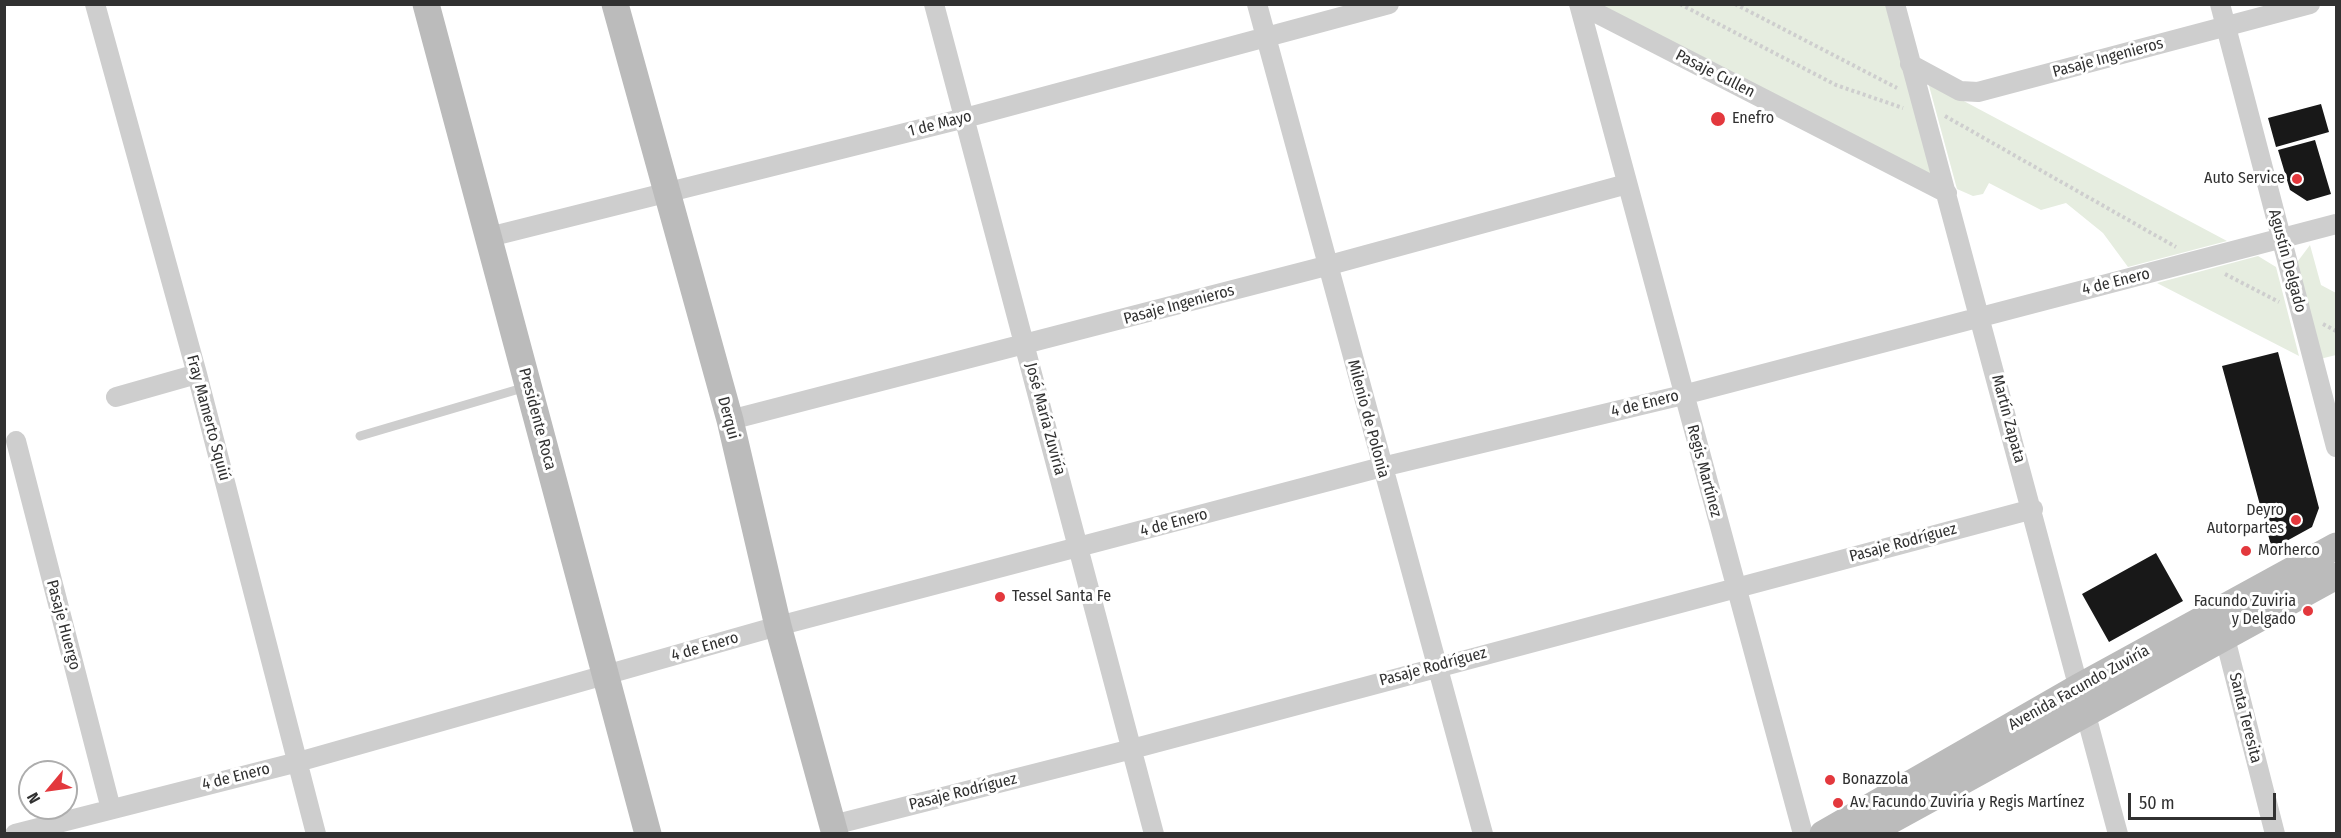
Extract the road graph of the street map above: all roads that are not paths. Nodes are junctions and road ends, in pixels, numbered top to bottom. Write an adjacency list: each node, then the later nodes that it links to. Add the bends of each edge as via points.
1 (95, 4): 24 (street, Fray Mamerto Squiú)
2 (426, 4): 19 (street, Presidente Roca)
3 (615, 4): 16 (street, Derqui)
4 (934, 4): 14 (street, José María Zuviría)
5 (1257, 4): 12 (street, Milenio de Polonia)
6 (1389, 4): 12 (street, 1 de Mayo)
7 (1579, 4): 15 (street, Regis Martínez); 17 (street, Pasaje Cullen)
8 (1895, 4): 13 (street, Martín Zapata)
9 (2220, 4): 11 (street, Agustín Delgado)
10 (2310, 4): 11 (street, Pasaje Ingenieros)
11 (2226, 27): 13 (street, Pasaje Ingenieros, via 1978,92 1960,91); 20 (street, Agustín Delgado)
12 (1266, 38): 14 (street, 1 de Mayo); 21 (street, Milenio de Polonia)
13 (1911, 64): 17 (street, Martín Zapata, via 1912,101)
14 (965, 118): 16 (street, 1 de Mayo); 23 (street, José María Zuviría)
15 (1627, 184): 21 (street, Pasaje Ingenieros); 26 (street, Regis Martínez)
16 (666, 192): 19 (street, 1 de Mayo); 28 (street, Derqui)
17 (1947, 193): 22 (street, Martín Zapata)
18 (2337, 224): 20 (street, 4 de Enero)
19 (489, 237): 25 (street, Presidente Roca)
20 (2280, 239): 22 (street, 4 de Enero); 31 (street, Agustín Delgado)
21 (1326, 266): 23 (street, Pasaje Ingenieros); 32 (street, Milenio de Polonia)
22 (1980, 316): 26 (street, 4 de Enero); 33 (street, Martín Zapata)
23 (1025, 345): 28 (street, Pasaje Ingenieros); 35 (street, José María Zuviría)
24 (197, 374): 27 (street); 45 (street, Fray Mamerto Squiú)
25 (528, 386): 29 (lane); 41 (street, Presidente Roca)
26 (1683, 395): 32 (street, 4 de Enero); 37 (street, Regis Martínez)
27 (116, 396)
28 (729, 420): 38 (street, Derqui)
29 (360, 436)
30 (16, 441): 46 (street, Pasaje Huergo)
31 (2337, 447)
32 (1382, 467): 35 (street, 4 de Enero); 40 (street, Milenio de Polonia)
33 (2033, 508): 37 (street, Pasaje Rodríguez); 42 (street, Martín Zapata)
34 (2337, 546): 42 (street, Avenida Facundo Zuviría)
35 (1080, 548): 38 (street, 4 de Enero); 44 (street, José María Zuviría)
36 (2337, 576): 39 (street, Avenida Facundo Zuviría)
37 (1736, 586): 40 (street, Pasaje Rodríguez); 53 (street, Regis Martínez)
38 (778, 626): 41 (street, 4 de Enero); 47 (street, Derqui)
39 (2225, 638): 43 (street, Avenida Facundo Zuviría); 57 (street, Santa Teresita)
40 (1437, 666): 44 (street, Pasaje Rodríguez); 52 (street, Milenio de Polonia)
41 (605, 676): 45 (street, 4 de Enero); 50 (street, Presidente Roca)
42 (2079, 687): 43 (street, Martín Zapata); 54 (street, Avenida Facundo Zuviría)
43 (2087, 714): 55 (street, Avenida Facundo Zuviría); 56 (street, Martín Zapata)
44 (1132, 749): 47 (street, Pasaje Rodríguez); 51 (street, José María Zuviría)
45 (297, 762): 46 (street, 4 de Enero); 49 (street, Fray Mamerto Squiú)
46 (111, 809): 48 (street, 4 de Enero)
47 (834, 829)
48 (15, 834)
49 (316, 834)
50 (648, 834)
51 (1154, 834)
52 (1483, 834)
53 (1803, 834)
54 (1822, 834)
55 (1866, 834)
56 (2118, 834)
57 (2275, 834)

